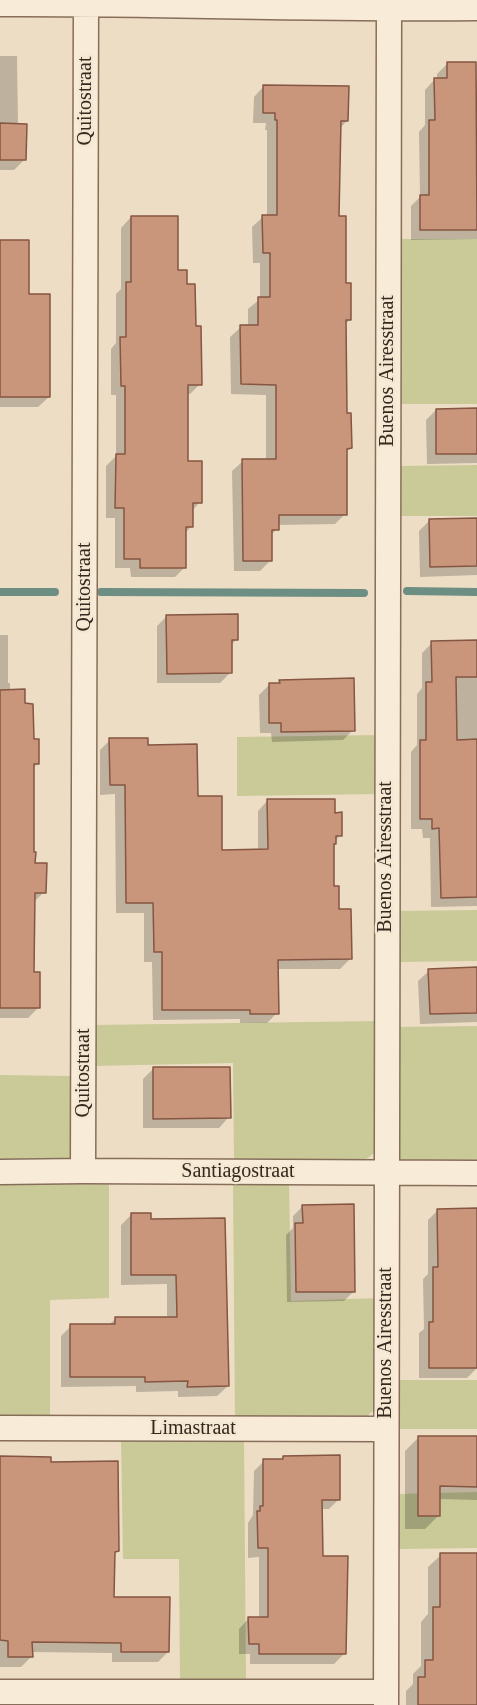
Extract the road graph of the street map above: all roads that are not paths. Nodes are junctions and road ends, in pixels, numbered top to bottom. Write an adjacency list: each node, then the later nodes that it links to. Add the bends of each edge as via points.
1 (0, 4): 2 (street)
2 (86, 4): 4 (street); 5 (street, Quitostraat)
3 (477, 8): 4 (street)
4 (388, 9): 7 (street, Buenos Airesstraat)
5 (83, 1171): 6 (street, Santiagostraat); 7 (street, Santiagostraat)
6 (0, 1172)
7 (386, 1172): 8 (street, Santiagostraat); 10 (street, Buenos Airesstraat)
8 (477, 1173)
9 (0, 1428): 10 (street, Limastraat)
10 (386, 1429): 12 (street, Buenos Airesstraat)
11 (0, 1692): 12 (street)
12 (386, 1699)

